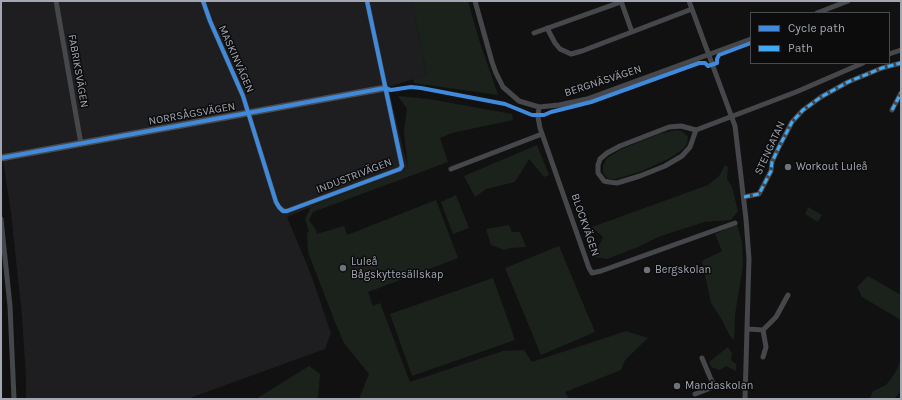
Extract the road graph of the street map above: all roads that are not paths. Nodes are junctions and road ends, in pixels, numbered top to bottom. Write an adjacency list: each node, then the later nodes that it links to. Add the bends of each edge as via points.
1 (56, 1): 27 (street, FABRIKSVÄGEN)
2 (203, 1): 23 (street, MASKINVÄGEN)
3 (367, 1): 19 (street, INDUSTRIVÄGEN)
4 (474, 1): 21 (street, BERGNÄSVÄGEN, via 494,68 503,87 519,100)
5 (621, 1): 10 (street); 11 (street)
6 (689, 1): 8 (street, STENGATAN)
7 (848, 1): 9 (street)
8 (692, 9): 11 (street); 15 (street, STENGATAN)
9 (820, 12)
10 (547, 28): 11 (street, via 560,49 571,54); 12 (street)
11 (632, 32)
12 (534, 33)
13 (750, 39): 15 (street, BERGNÄSVÄGEN)
14 (901, 50): 16 (street)
15 (709, 54): 21 (street, BERGNÄSVÄGEN, via 587,98); 24 (street, STENGATAN)
16 (890, 54)
17 (901, 63): 31 (street, STENGATAN, via 848,82 802,110 792,122 779,147 771,171 759,194)
18 (861, 64): 24 (street)
19 (385, 88): 23 (street, NORRSÅGSVÄGEN); 30 (street, INDUSTRIVÄGEN, via 403,164 400,169 287,211 279,207)
20 (901, 93): 22 (street)
21 (539, 107): 26 (street, BLOCKVÄGEN)
22 (892, 110)
23 (248, 113): 27 (street, NORRSÅGSVÄGEN); 30 (street, MASKINVÄGEN)
24 (732, 117): 25 (street); 31 (street, STENGATAN)
25 (696, 130): 25 (street, via 690,146 682,156 664,166 617,183 604,181 598,173 600,159 620,146 670,127 681,126)
26 (542, 134): 29 (street); 33 (street, BLOCKVÄGEN, via 592,273)
27 (82, 144): 28 (street, NORRSÅGSVÄGEN)
28 (1, 158)
29 (451, 169)
30 (274, 194)
31 (744, 197): 35 (street, STENGATAN, via 749,259)
32 (1, 219): 42 (street, via 10,306)
33 (735, 223)
34 (788, 295): 36 (street, via 776,317)
35 (748, 330): 36 (street); 40 (street, STENGATAN)
36 (763, 330): 37 (street, via 766,347)
37 (763, 357)
38 (702, 358): 39 (street)
39 (716, 386): 40 (street); 41 (street)
40 (746, 388): 43 (street, STENGATAN)
41 (696, 394)
42 (14, 399)
43 (745, 399)

